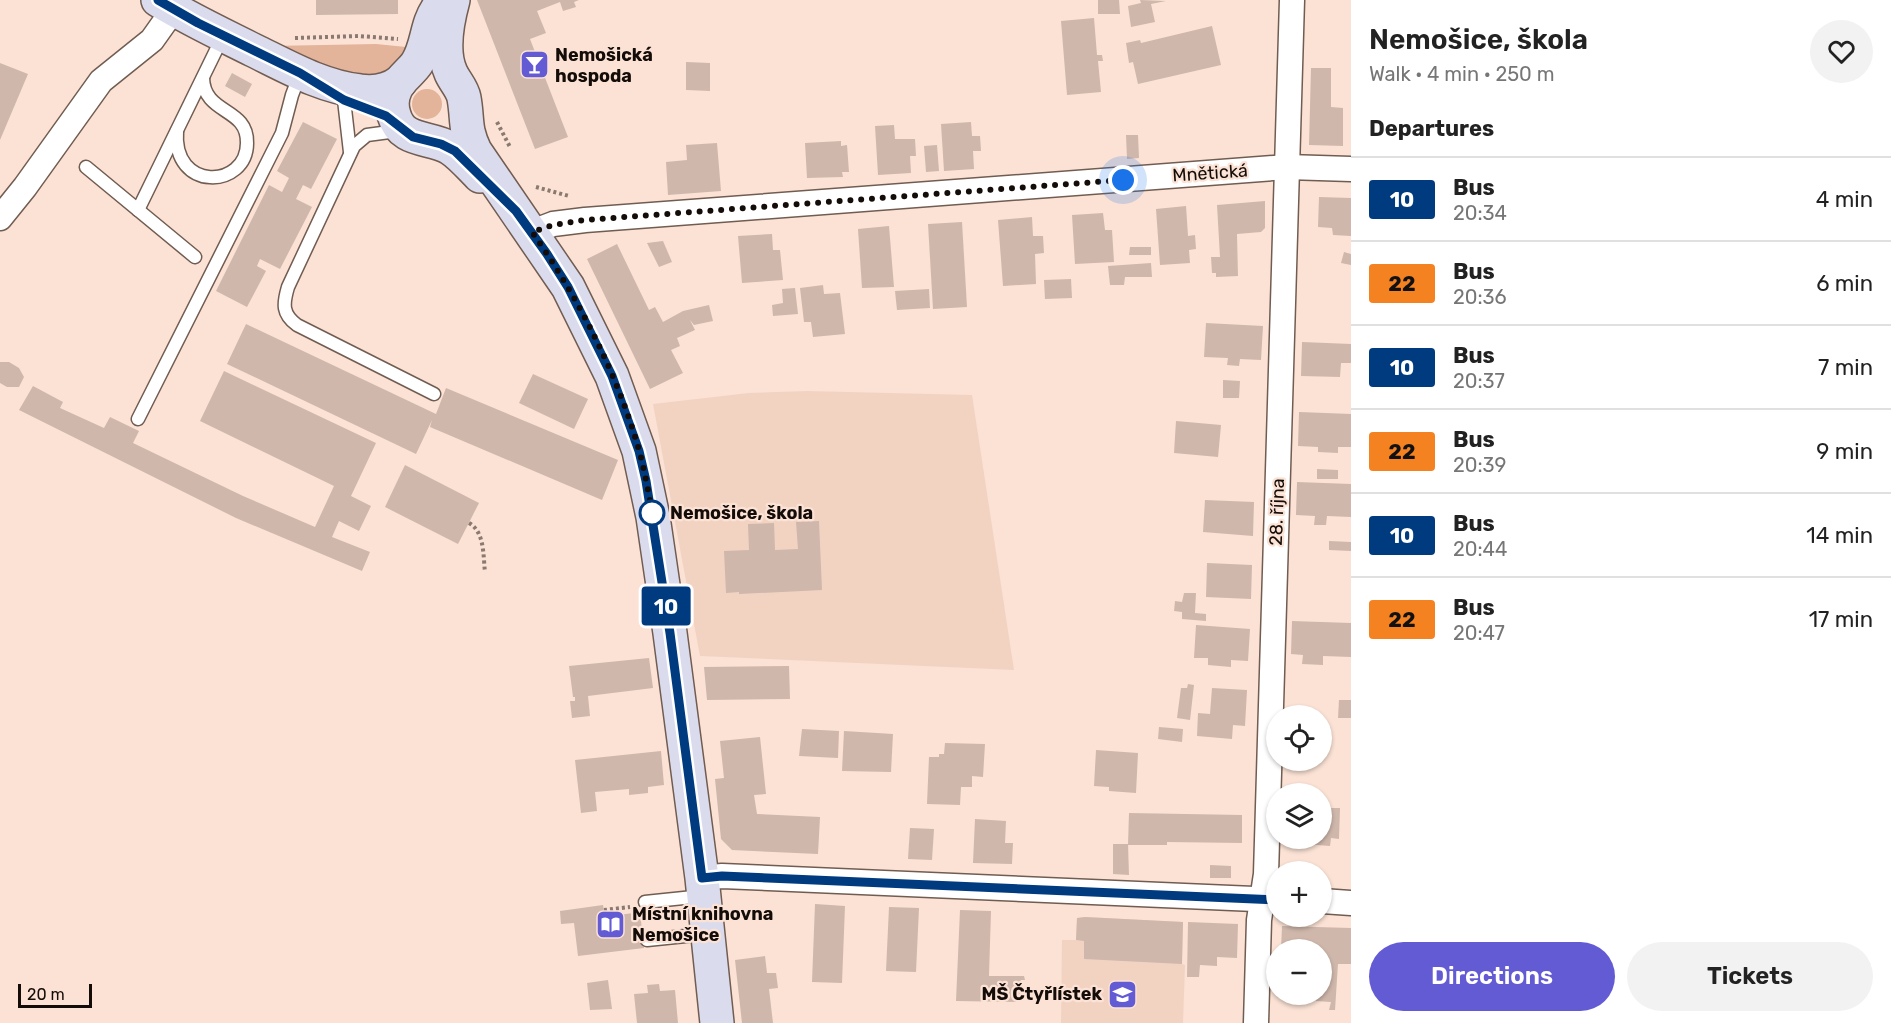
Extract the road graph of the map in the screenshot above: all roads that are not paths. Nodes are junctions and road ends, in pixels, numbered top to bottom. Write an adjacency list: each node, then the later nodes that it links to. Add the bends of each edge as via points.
1 (444, 0): 8 (street, via 432,16 416,64)
2 (453, 0): 9 (street, via 446,46)
3 (1292, 0): 15 (street, 28. října)
4 (166, 5): 5 (street); 19 (street, via 152,40 101,81)
5 (224, 35): 6 (street); 7 (lane)
6 (300, 73): 8 (street, via 360,91 386,90); 10 (street); 22 (lane, via 282,133)
7 (203, 78): 11 (lane); 11 (lane, via 208,98 243,124 248,140 244,156 226,174 200,175 180,158)
8 (402, 80): 9 (street, via 428,68 446,72); 12 (street, via 392,107 395,119)
9 (460, 93): 12 (street, via 463,116 453,131 437,140); 17 (street, via 475,151)
10 (344, 100): 12 (street, via 386,116); 13 (lane)
11 (177, 131): 18 (lane)
12 (412, 135): 13 (lane, via 388,131 367,135); 17 (street, via 455,151)
13 (350, 152): 21 (lane, via 288,287 286,315 297,325)
14 (86, 167): 18 (lane)
15 (1287, 167): 16 (street, Mnětická); 17 (street, Mnětická, via 553,225); 23 (street, 28. října)
16 (1351, 169)
17 (531, 207): 24 (street, via 612,376 639,451 653,517)
18 (138, 210): 20 (lane)
19 (0, 218)
20 (195, 257)
21 (434, 394)
22 (138, 419)
23 (1266, 861)
24 (703, 887): 25 (street, via 734,877); 26 (lane); 30 (street)
25 (1266, 899)
26 (645, 902)
27 (1332, 902): 28 (street)
28 (1351, 903)
29 (1266, 907): 33 (street, 28. října, via 1259,920)
30 (708, 934): 31 (lane); 32 (street)
31 (647, 940)
32 (717, 1023)
33 (1256, 1023)

